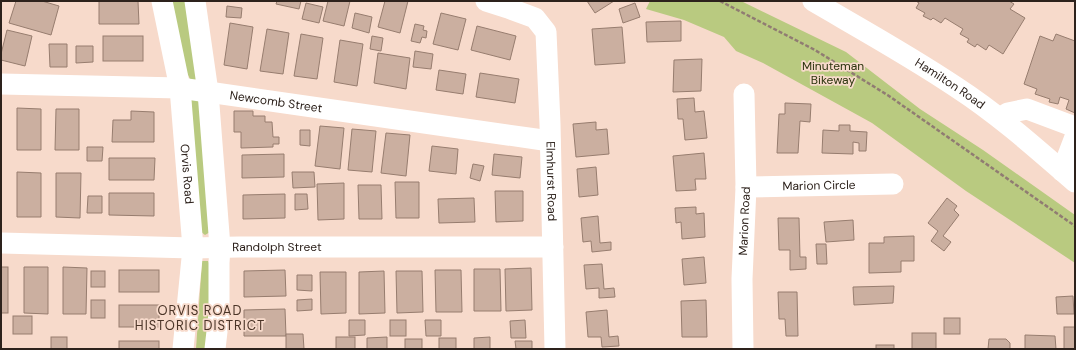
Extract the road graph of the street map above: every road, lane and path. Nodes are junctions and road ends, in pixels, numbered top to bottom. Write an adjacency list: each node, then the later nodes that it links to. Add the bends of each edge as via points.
1 (162, 1): 7 (street, Orvis Road)
2 (195, 1): 8 (street)
3 (486, 1): 13 (street, Elmhurst Road, via 535,18 546,32)
4 (720, 1): 17 (path, via 814,50 889,96)
5 (813, 1): 10 (street, Hamilton Road, via 956,87)
6 (1, 84): 7 (street, Newcomb Street)
7 (180, 88): 8 (street, Newcomb Street); 21 (street, Orvis Road)
8 (208, 92): 13 (street, Newcomb Street); 19 (street)
9 (744, 94): 16 (street, Marion Road)
10 (1000, 118): 11 (street, via 1008,113 1028,109); 14 (street, Hamilton Road)
11 (1075, 127)
12 (1075, 137): 14 (street)
13 (550, 141): 20 (street, Elmhurst Road)
14 (1068, 176)
15 (893, 184): 16 (street, Marion Circle)
16 (746, 187): 25 (street, Marion Road, via 742,278)
17 (1075, 226)
18 (1, 242): 21 (street, Randolph Street)
19 (220, 247): 20 (street, Randolph Street); 21 (street, Randolph Street); 23 (street, via 219,314)
20 (552, 247): 24 (street, Elmhurst Road)
21 (193, 248): 22 (street, Orvis Road)
22 (183, 349)
23 (215, 349)
24 (555, 349)
25 (743, 349)

